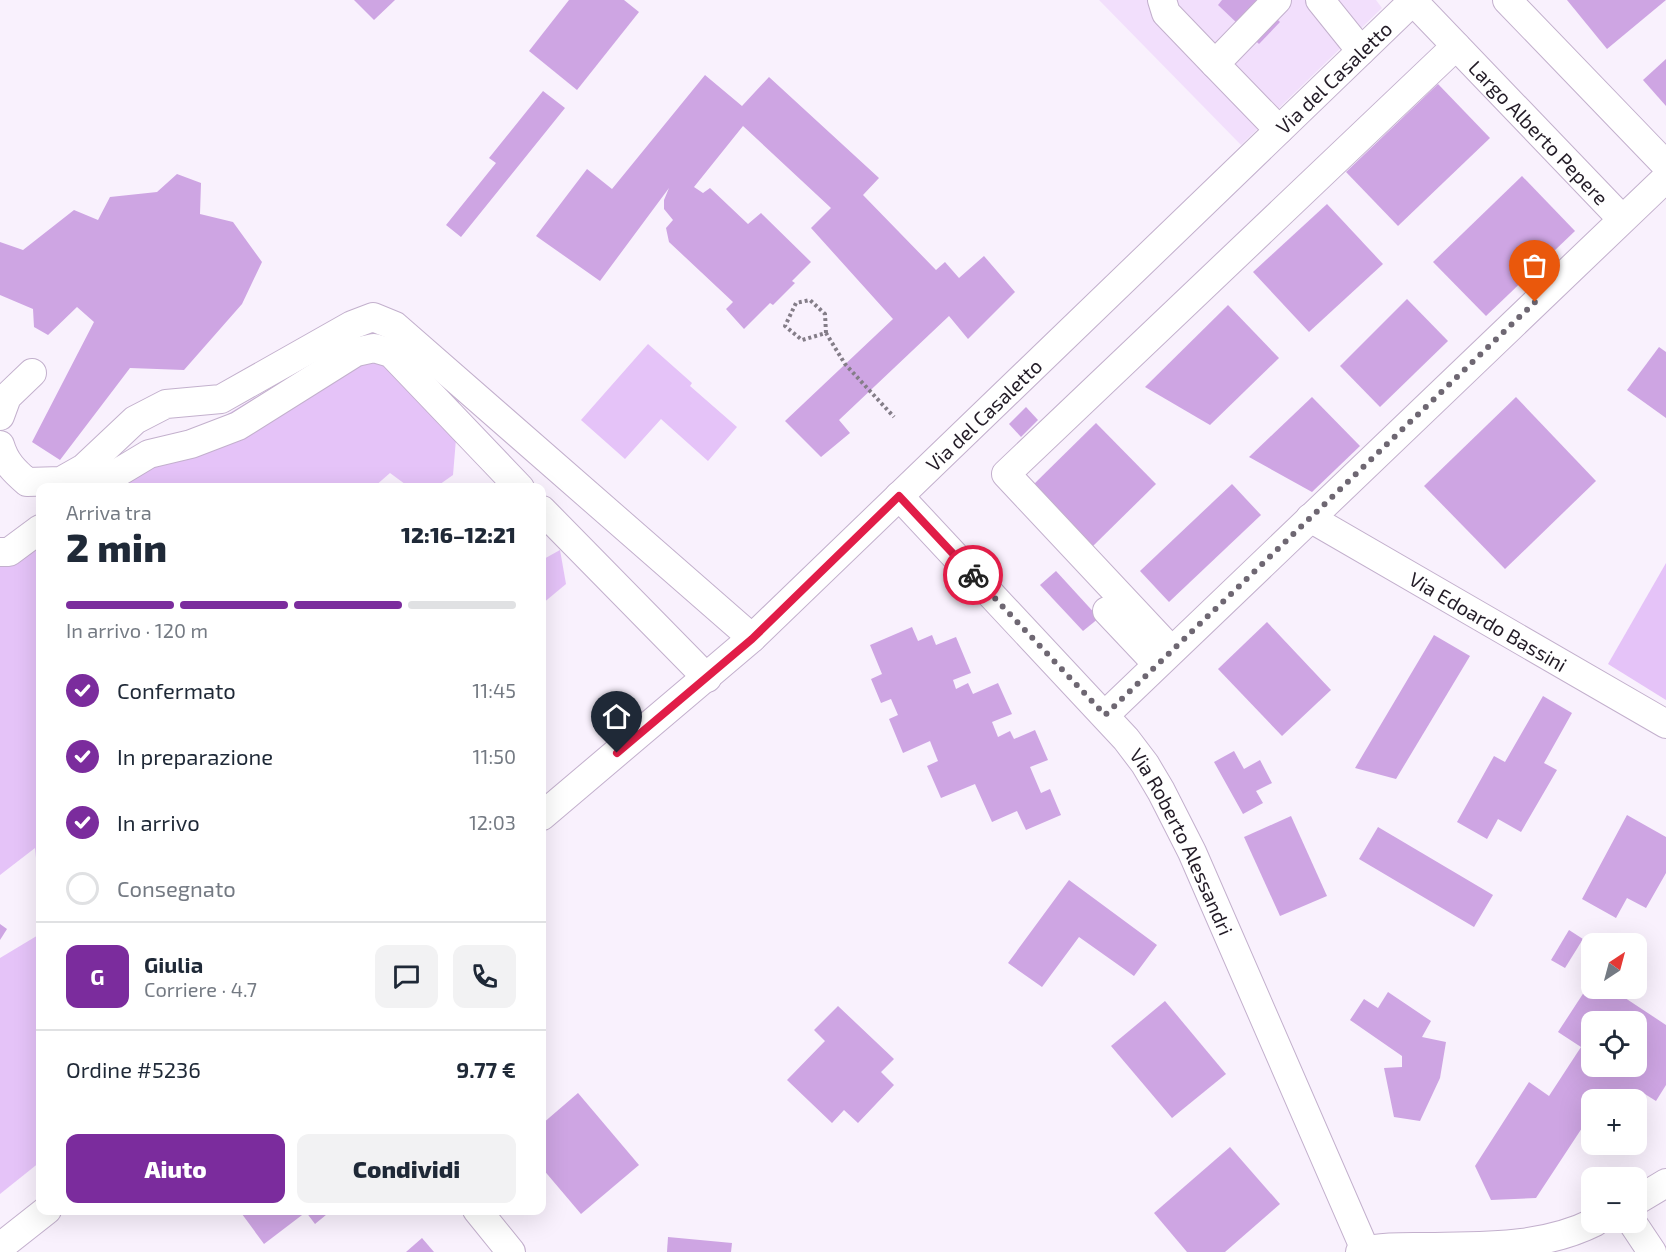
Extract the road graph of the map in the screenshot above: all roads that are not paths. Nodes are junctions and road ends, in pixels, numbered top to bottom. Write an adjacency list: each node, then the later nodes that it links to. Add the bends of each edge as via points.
1 (1162, 0): 8 (street, via 1166,14)
2 (1277, 0): 8 (street)
3 (1320, 0): 7 (street)
4 (1507, 0): 10 (street)
5 (1414, 1): 6 (street, Largo Alberto Pepere); 7 (street, Via del Casaletto)
6 (1456, 46): 12 (street, Largo Alberto Pepere); 25 (street, via 1006,474)
7 (1361, 51): 9 (street, Via del Casaletto)
8 (1215, 64): 9 (street)
9 (1280, 130): 18 (street, Via del Casaletto)
10 (1666, 165)
11 (1666, 178): 12 (street, Largo Alberto Pepere)
12 (1622, 219): 20 (street)
13 (32, 373): 14 (street, via 7,397)
14 (0, 416)
15 (0, 445): 24 (street, via 13,471 27,482 62,481 84,468 135,420 166,404 221,399 352,325 374,317 394,326)
16 (105, 483): 17 (street, via 149,454 191,444 237,426 356,352 374,348 391,353)
17 (515, 483)
18 (899, 496): 24 (street, Via del Casaletto); 27 (street, Via Roberto Alessandri)
19 (546, 514): 26 (street)
20 (1310, 518): 25 (street); 28 (street, Via Edoardo Bassini)
21 (36, 532): 22 (street, via 9,552)
22 (0, 552)
23 (1063, 563): 25 (street)
24 (752, 639): 26 (street, Via del Casaletto)
25 (1164, 657): 27 (street)
26 (707, 678): 29 (street, Via del Casaletto)
27 (1105, 715): 38 (street, Via Roberto Alessandri, via 1145,764 1177,820)
28 (1666, 724)
29 (546, 813)
30 (1666, 1182): 31 (street)
31 (1647, 1194)
32 (41, 1215): 36 (street)
33 (481, 1215): 37 (street)
34 (1581, 1227): 38 (street, via 1552,1238 1510,1245 1393,1247)
35 (1639, 1233): 39 (street)
36 (0, 1247)
37 (511, 1252)
38 (1364, 1252)
39 (1652, 1252)

